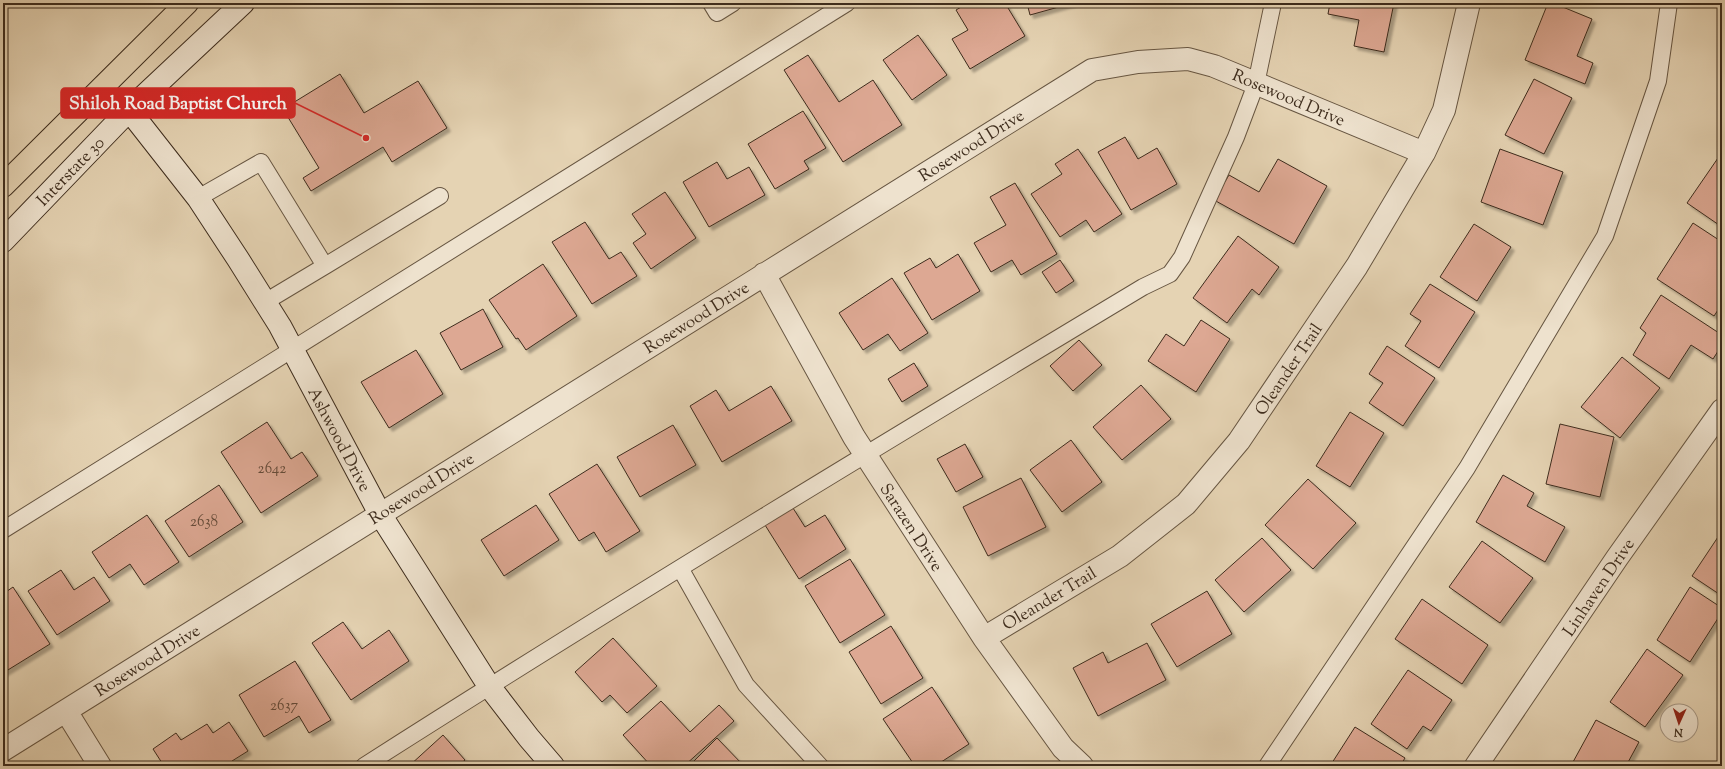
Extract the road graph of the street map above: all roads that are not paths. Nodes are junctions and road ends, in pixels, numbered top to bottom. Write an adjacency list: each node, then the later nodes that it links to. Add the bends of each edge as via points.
1 (187, 3): 12 (highway)
2 (243, 3): 10 (street, Interstate 30)
3 (711, 3): 4 (lane, via 717,13)
4 (733, 3)
5 (847, 3): 19 (lane)
6 (1273, 3): 9 (lane)
7 (1469, 3): 11 (street, Oleander Trail, via 1444,110)
8 (1669, 3): 34 (lane, via 1658,81 1605,236 1467,468)
9 (1256, 84): 11 (street, Rosewood Drive); 17 (street, Rosewood Drive, via 1214,66 1188,59 1138,62 1092,70); 21 (lane, via 1236,137 1185,250 1170,274 1143,287)
10 (129, 110): 14 (street, Ashwood Drive); 15 (street, Interstate 30)
11 (1424, 153): 25 (street, Oleander Trail, via 1357,266 1239,441 1186,504 1120,556)
12 (3, 186)
13 (440, 196): 16 (lane)
14 (198, 198): 16 (lane, via 261,162); 18 (street, Ashwood Drive)
15 (3, 241)
16 (325, 266): 18 (lane)
17 (764, 274): 21 (street, Sarazen Drive); 22 (street, Rosewood Drive)
18 (265, 302): 19 (street, Ashwood Drive)
19 (292, 349): 22 (street, Ashwood Drive); 23 (lane)
20 (1722, 410): 35 (street, Linhaven Drive, via 1617,558)
21 (865, 454): 24 (lane); 25 (street, Sarazen Drive)
22 (380, 514): 26 (street, Ashwood Drive); 27 (street, Rosewood Drive)
23 (3, 530)
24 (680, 568): 26 (lane); 32 (lane, via 746,685)
25 (984, 638): 33 (street, Sarazen Drive, via 1062,748)
26 (489, 686): 30 (lane); 31 (street, Ashwood Drive)
27 (66, 711): 28 (street, Rosewood Drive); 29 (street)
28 (3, 750)
29 (100, 766)
30 (364, 766)
31 (553, 766)
32 (820, 766)
33 (1082, 766)
34 (1267, 766)
35 (1476, 766)

